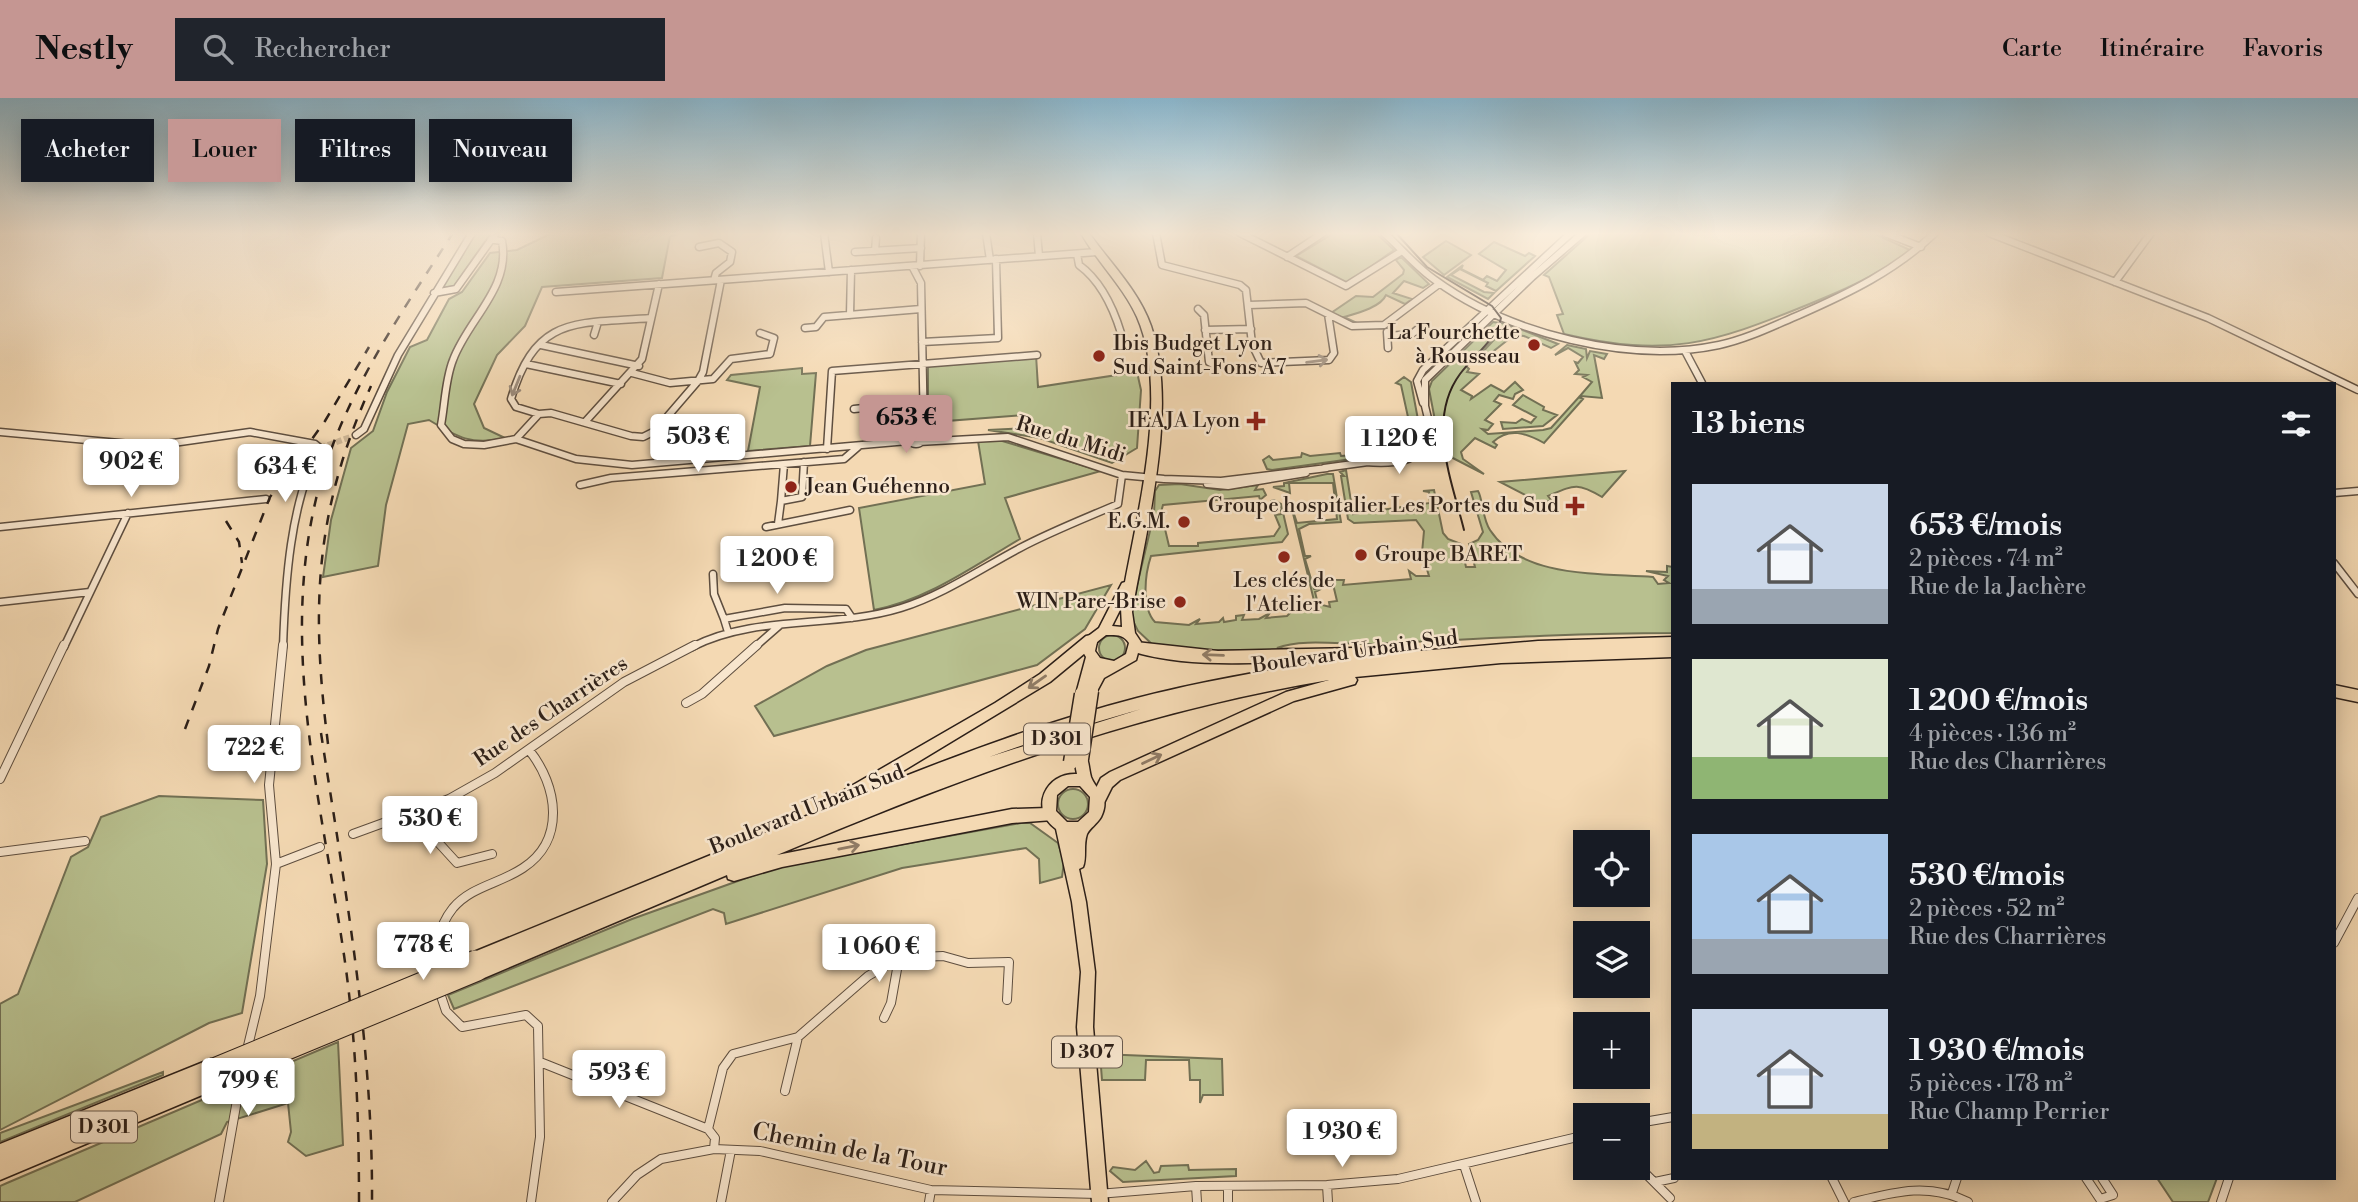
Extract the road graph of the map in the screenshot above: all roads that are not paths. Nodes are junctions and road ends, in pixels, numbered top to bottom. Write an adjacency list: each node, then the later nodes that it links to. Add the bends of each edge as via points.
1 (659, 284): 27 (street)
2 (1439, 284): 29 (street)
3 (439, 285): 20 (street)
4 (458, 285): 20 (street, via 453,291)
5 (494, 285): 66 (street, via 453,359 441,425 452,439 464,444)
6 (652, 285): 19 (street)
7 (717, 285): 50 (street)
8 (851, 285): 25 (street)
9 (921, 285): 22 (street)
10 (995, 285): 40 (street, via 998,338)
11 (1099, 285): 37 (street)
12 (1119, 285): 74 (main road, via 1141,316 1151,346 1155,391)
13 (1238, 285): 21 (street, via 1246,290)
14 (1440, 285): 24 (street)
15 (1518, 285): 24 (street)
16 (1523, 285): 24 (street)
17 (1865, 285): 43 (street, via 1741,340)
18 (2122, 285): 53 (street, via 2208,318)
19 (556, 292)
20 (434, 293): 64 (street, via 379,391 367,423)
21 (1249, 304): 26 (street, via 1306,303); 34 (street)
22 (922, 309): 25 (street); 40 (street)
23 (1198, 309): 35 (street, via 1204,315)
24 (1492, 310): 43 (street, via 1573,342 1636,352); 74 (street, Rue du Midi, via 1425,380 1432,435 1430,443 1414,457 1228,486)
25 (850, 314): 32 (street, via 824,317 817,327)
26 (1328, 314): 30 (street); 31 (street)
27 (651, 318): 28 (street); 47 (street)
28 (598, 322): 38 (street); 41 (street, via 560,327)
29 (1384, 325): 30 (street); 39 (street)
30 (1352, 326): 31 (street)
31 (1330, 327): 34 (street, one-way to 31, via 1261,363 1296,363 1329,360 1334,353)
32 (805, 328)
33 (1419, 328): 39 (street, via 1412,334)
34 (1251, 329): 35 (street)
35 (1205, 330): 48 (street, via 1209,362)
36 (760, 333): 50 (street, via 774,338 770,354 731,359 713,379)
37 (1121, 333)
38 (594, 335)
39 (1388, 336): 42 (street)
40 (922, 342): 46 (street)
41 (541, 345): 45 (street); 47 (street)
42 (1388, 348)
43 (1685, 351): 51 (street)
44 (1038, 355): 46 (street)
45 (526, 364): 52 (street); 56 (street, one-way to 56, via 511,399 516,407)
46 (921, 364): 54 (street); 70 (street, via 832,371)
47 (639, 366): 49 (street)
48 (1217, 366)
49 (632, 373): 50 (street, via 670,383); 52 (street)
50 (698, 381): 59 (street)
51 (1701, 382)
52 (621, 384): 58 (street)
53 (2358, 390)
54 (922, 402): 55 (street); 57 (street)
55 (854, 409)
56 (539, 414): 58 (street); 66 (street)
57 (922, 414): 60 (street); 63 (street)
58 (585, 422): 59 (street, via 643,437)
59 (661, 424): 62 (street)
60 (913, 430): 63 (street, Rue du Midi); 65 (street)
61 (0, 432): 125 (street, via 152,446 250,432 320,448 309,467 285,577 282,680 269,785)
62 (738, 432)
63 (925, 433): 67 (street, Rue du Midi); 68 (street)
64 (356, 435)
65 (907, 438): 68 (street, Rue du Midi); 69 (street, Rue du Midi)
66 (516, 439): 70 (street, Rue du Midi, via 576,459 632,465)
67 (942, 439): 68 (street, Rue du Midi); 73 (street, Rue du Midi, via 1008,437)
68 (918, 442)
69 (859, 446): 70 (street, Rue du Midi); 71 (street, via 844,459)
70 (827, 449)
71 (804, 462): 72 (street); 79 (street, via 802,497)
72 (784, 464): 75 (street, via 611,478); 79 (street)
73 (1122, 475): 74 (street, Rue du Midi); 91 (street, Rue des Charrières, via 1118,504 1024,546 927,598)
74 (1148, 478): 86 (main road)
75 (580, 485)
76 (2358, 491): 77 (street)
77 (2336, 492)
78 (266, 499): 81 (street)
79 (781, 501): 82 (street)
80 (850, 510): 82 (street)
81 (128, 513): 83 (street); 88 (street)
82 (778, 524): 84 (street)
83 (0, 527)
84 (766, 527)
85 (2336, 566): 89 (street)
86 (1132, 573): 95 (main road); 96 (main road, via 1125,622)
87 (713, 574): 92 (street, via 714,594)
88 (90, 592): 90 (street); 111 (street)
89 (2358, 594)
90 (0, 602)
91 (852, 618): 92 (street, via 846,609 831,607); 93 (street, Rue des Charrières)
92 (724, 620): 94 (street)
93 (781, 624): 94 (street, Rue des Charrières); 108 (street)
94 (728, 632): 109 (street, Rue des Charrières, via 624,682)
95 (1097, 636): 96 (main road, via 1116,629); 100 (main road, via 1088,646); 119 (highway, one-way to 119, via 1000,707 798,820)
96 (1132, 640): 98 (highway, one-way to 96, via 1188,654); 102 (main road, via 1128,662)
97 (1671, 642): 98 (highway, Boulevard Urbain Sud / D 301)
98 (1445, 650): 119 (highway, Boulevard Urbain Sud / D 301, via 1303,669 1135,705 973,756)
99 (1671, 652): 101 (highway, Boulevard Urbain Sud / D 301)
100 (1092, 658): 102 (main road); 106 (main road)
101 (1433, 662): 114 (highway, one-way to 101, via 1115,776 1291,696); 126 (highway, Boulevard Urbain Sud / D 301, via 1232,692 1066,736 904,794)
102 (1115, 666): 106 (main road, via 1099,675)
103 (2336, 682): 104 (highway)
104 (2358, 687)
105 (2336, 691): 107 (highway)
106 (1087, 692): 110 (main road, bridge)
107 (2358, 696)
108 (686, 703)
109 (529, 750): 115 (street, Rue des Charrières); 135 (street, bridge, via 555,805 556,824 550,839 524,868 482,886 461,901 443,923 434,950 441,1003 450,1018 462,1027 526,1015 538,1026)
110 (1076, 761): 112 (main road); 113 (main road)
111 (0, 779)
112 (1065, 783): 113 (main road); 116 (main road, via 1047,799)
113 (1086, 784): 114 (main road)
114 (1099, 798): 117 (main road, via 1097,813)
115 (449, 799): 120 (street, Rue des Charrières); 124 (street, via 431,827 446,853 457,863)
116 (1048, 814): 118 (main road); 126 (highway, one-way to 116, via 1012,816)
117 (1084, 824): 118 (main road); 128 (main road, D 307, via 1078,851)
118 (1062, 825): 128 (main road, D 307)
119 (790, 829): 131 (highway, Boulevard Urbain Sud / D 301)
120 (353, 834)
121 (85, 841): 123 (street)
122 (320, 847): 125 (street)
123 (0, 852)
124 (492, 854)
125 (276, 864): 166 (street, via 256,1010)
126 (701, 879): 131 (highway, Boulevard Urbain Sud / D 301)
127 (2358, 898): 129 (street)
128 (1079, 902): 164 (main road, D 307, via 1088,972 1085,1027)
129 (2336, 939)
130 (899, 958): 132 (street, via 943,956 968,963 1009,962); 133 (street); 134 (street, via 868,975)
131 (476, 965): 136 (highway, Boulevard Urbain Sud / D 301, bridge)
132 (1007, 1000)
133 (884, 1018)
134 (797, 1037): 137 (street); 140 (street, via 733,1054 723,1069)
135 (540, 1062): 140 (street); 167 (street, via 540,1137)
136 (209, 1076): 141 (highway, Boulevard Urbain Sud / D 301); 149 (highway, Boulevard Urbain Sud / D 301)
137 (785, 1091)
138 (1671, 1117): 139 (street)
139 (1650, 1120)
140 (708, 1129): 144 (street, via 715,1138)
141 (43, 1138): 143 (highway, via 29,1136); 146 (highway); 147 (highway, D 301)
142 (1573, 1138): 148 (street, Chemin de la Tour)
143 (0, 1147)
144 (713, 1149): 145 (street, Chemin de la Tour); 168 (street, Chemin de la Tour, via 661,1159 637,1175)
145 (731, 1150): 161 (street, Chemin de la Tour, via 760,1152); 169 (street)
146 (0, 1153)
147 (0, 1159)
148 (1464, 1165): 158 (street, Chemin de la Tour, via 1398,1180); 174 (street)
149 (0, 1171)
150 (1650, 1178): 157 (street)
151 (1671, 1179): 157 (street)
152 (1833, 1180): 175 (street)
153 (1956, 1180): 162 (street)
154 (2087, 1180): 155 (street, via 2100,1199 2113,1195)
155 (2103, 1180)
156 (2228, 1180): 178 (street)
157 (1655, 1182): 165 (street)
158 (1327, 1185): 160 (street, Chemin de la Tour); 173 (street)
159 (1196, 1186): 160 (street, Chemin de la Tour); 164 (street, Chemin de la Tour); 171 (street)
160 (1228, 1187): 172 (street)
161 (931, 1190): 163 (street, Chemin de la Tour); 170 (street)
162 (1952, 1192): 176 (street, via 1916,1187); 177 (street)
163 (947, 1197): 164 (street, Chemin de la Tour)
164 (1099, 1198)
165 (1671, 1201)
166 (219, 1202)
167 (531, 1202)
168 (612, 1202)
169 (721, 1202)
170 (929, 1202)
171 (1197, 1202)
172 (1228, 1202)
173 (1328, 1202)
174 (1476, 1202)
175 (1844, 1202)
176 (1854, 1202)
177 (1968, 1202)
178 (2221, 1202)

